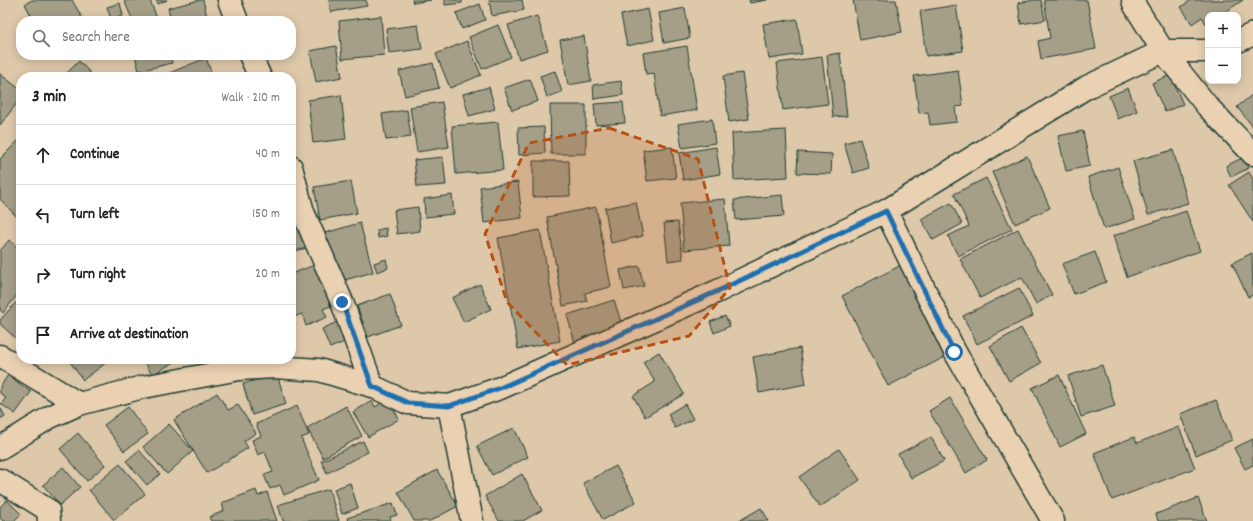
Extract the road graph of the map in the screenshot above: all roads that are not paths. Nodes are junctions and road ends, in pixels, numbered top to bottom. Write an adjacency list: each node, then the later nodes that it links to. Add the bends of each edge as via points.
1 (229, 0): 3 (street)
2 (1133, 0): 6 (street)
3 (235, 16)
4 (1253, 34): 5 (street)
5 (1241, 40)
6 (1163, 51): 7 (street); 10 (street, via 1208,107); 12 (street, via 1087,87)
7 (1205, 51)
8 (252, 60): 9 (street)
9 (258, 72)
10 (1253, 154)
11 (296, 186): 14 (street, via 303,212 342,302)
12 (886, 211): 16 (street, via 718,291 500,388); 21 (street, via 954,352)
13 (0, 356): 15 (street)
14 (372, 386): 15 (street, via 319,370 275,367 239,369 142,387); 16 (street, via 408,403)
15 (78, 404): 17 (street, via 50,417)
16 (449, 406): 20 (street)
17 (0, 448)
18 (0, 480): 19 (street, via 48,510)
19 (49, 521)
20 (472, 521)
21 (1053, 521)

